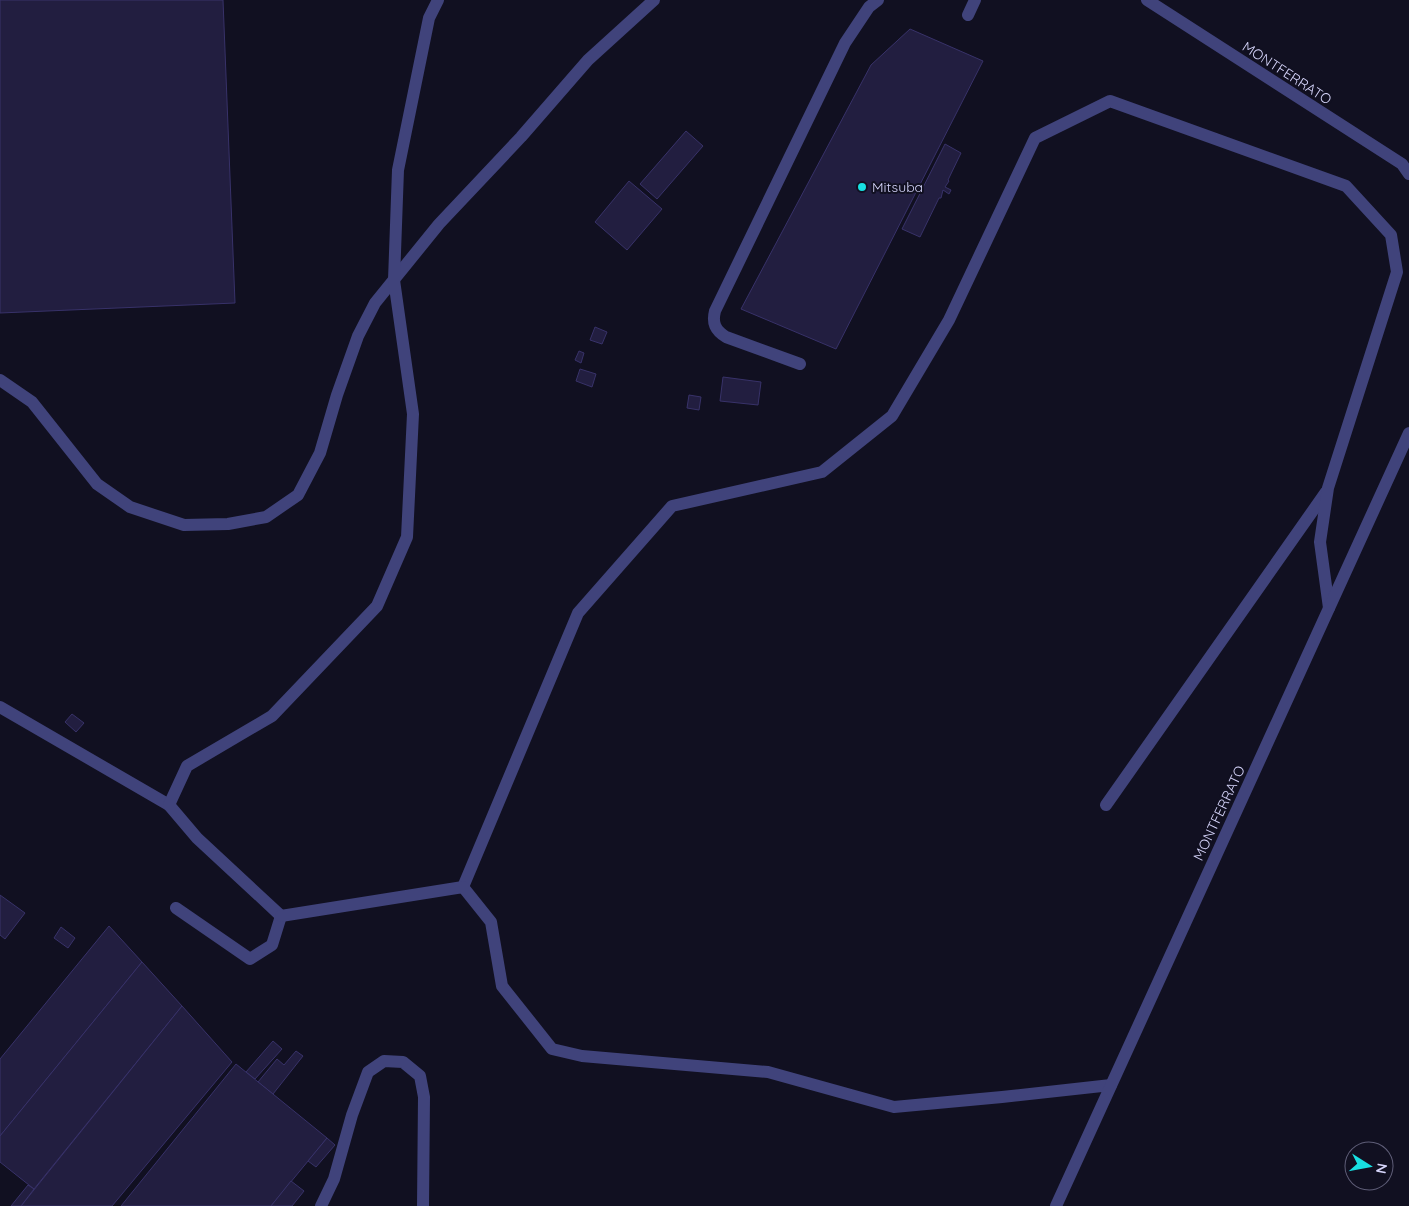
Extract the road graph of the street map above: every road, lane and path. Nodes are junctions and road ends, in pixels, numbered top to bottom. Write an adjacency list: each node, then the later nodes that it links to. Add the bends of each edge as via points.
1 (438, 0): 8 (street, via 429,18 398,170)
2 (654, 0): 8 (street, via 588,60 439,224)
3 (878, 0): 9 (street, via 869,7 845,43 714,318 719,333 726,337)
4 (975, 0): 6 (street)
5 (1147, 0): 7 (street, MONTFERRATO, via 1402,164)
6 (968, 15)
7 (1409, 174)
8 (394, 280): 10 (street, via 375,303 358,336 320,453 298,495 266,517 228,524 184,526 130,507 97,484 32,402); 15 (street, via 413,414 407,537 377,606 272,716 187,766)
9 (800, 364)
10 (0, 380)
11 (1409, 433): 13 (street, MONTFERRATO)
12 (1328, 488): 13 (street, via 1320,542); 16 (street); 17 (street, via 1396,272 1391,235 1346,186 1110,101 1036,138 949,320 892,416 822,472 672,506 578,613)
13 (1330, 608): 20 (street, MONTFERRATO)
14 (0, 707): 15 (street)
15 (169, 805): 19 (street, via 196,838)
16 (1106, 806)
17 (463, 887): 19 (street); 20 (street, via 491,922 502,986 552,1049 582,1056 768,1072 894,1107)
18 (176, 908): 19 (street, via 250,959 272,945)
19 (281, 916)
20 (1111, 1085): 23 (street, MONTFERRATO)
21 (321, 1206): 22 (street, via 334,1179 368,1072 384,1061 403,1062 420,1076 424,1097)
22 (423, 1206)
23 (1056, 1206)

